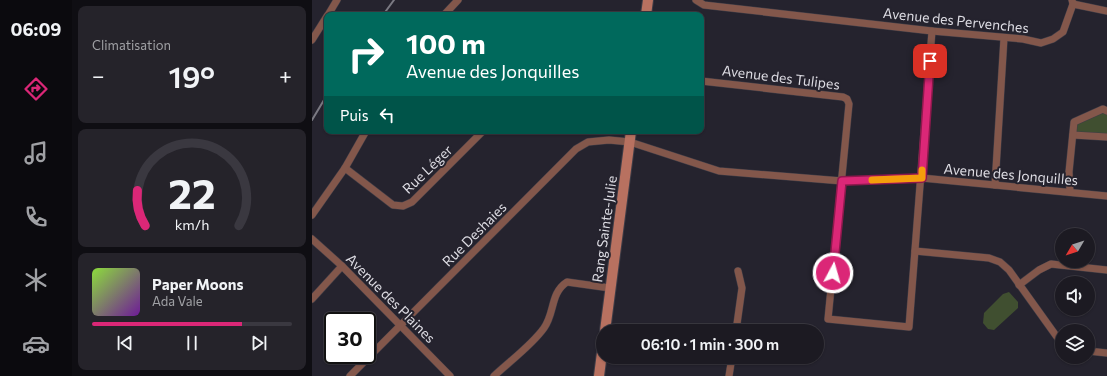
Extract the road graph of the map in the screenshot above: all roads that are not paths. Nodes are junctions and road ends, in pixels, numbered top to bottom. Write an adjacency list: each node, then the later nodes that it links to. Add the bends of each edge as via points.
1 (337, 0): 7 (street)
2 (458, 0): 8 (street)
3 (648, 0): 9 (street)
4 (696, 0): 11 (street, Avenue des Pervenches, via 704,5)
5 (1072, 2): 6 (street); 12 (street, Avenue des Pervenches, via 1063,32 1053,39 1041,43)
6 (1107, 11)
7 (330, 12)
8 (447, 12)
9 (646, 12)
10 (324, 21): 13 (street)
11 (932, 32): 12 (street, Avenue des Pervenches); 23 (street)
12 (1004, 38): 25 (street)
13 (312, 40)
14 (704, 81): 24 (street, Avenue des Tulipes, via 846,98 849,104)
15 (1107, 111): 19 (street, via 1103,109 1074,122)
16 (364, 134): 22 (street)
17 (480, 134): 22 (street, Rue Léger, via 412,202 403,206 393,205)
18 (631, 134): 21 (street, Rang Sainte-Julie)
19 (1073, 135): 20 (street); 26 (street, via 1069,172)
20 (1107, 137)
21 (630, 142): 24 (street, Avenue des Jonquilles, via 719,171); 35 (street, Rang Sainte-Julie); 39 (street, Rue Deshaies, via 595,140 576,149)
22 (345, 168): 28 (street)
23 (922, 178): 24 (street, Avenue des Jonquilles); 25 (street, Avenue des Jonquilles); 30 (street)
24 (842, 181): 30 (street, via 828,319 909,327)
25 (995, 185): 26 (street, Avenue des Jonquilles)
26 (1070, 192): 27 (street, Avenue des Jonquilles)
27 (1107, 196)
28 (312, 215)
29 (312, 240): 31 (street, Avenue des Plaines)
30 (916, 251): 34 (street, via 990,258 1005,266)
31 (342, 266): 36 (street); 39 (street, Avenue des Plaines)
32 (1107, 270): 34 (street, via 1051,264)
33 (738, 271): 38 (street, via 742,288)
34 (1020, 285): 40 (street)
35 (610, 288): 37 (street, Rang Sainte-Julie); 47 (street, via 567,282 561,286 555,295 544,328)
36 (312, 299)
37 (606, 324)
38 (737, 324)
39 (400, 326): 45 (street, Rue Deshaies); 46 (street, Avenue des Plaines)
40 (1055, 334)
41 (1095, 352): 42 (street)
42 (1107, 353)
43 (601, 364): 48 (street)
44 (731, 364): 49 (street)
45 (350, 376)
46 (450, 376)
47 (494, 376)
48 (599, 376)
49 (729, 376)

